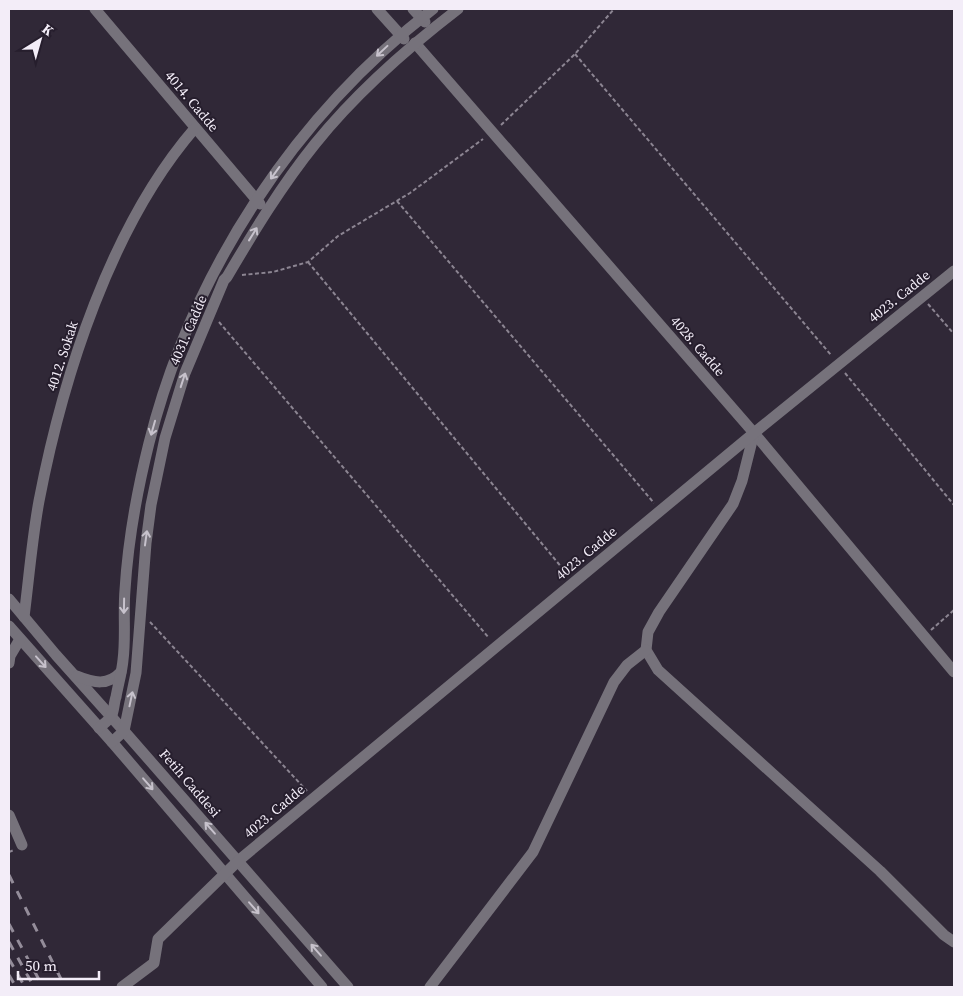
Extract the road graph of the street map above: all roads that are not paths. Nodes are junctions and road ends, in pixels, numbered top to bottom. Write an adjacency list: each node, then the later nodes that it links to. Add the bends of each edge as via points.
1 (96, 9): 10 (street, 4014. Cadde)
2 (377, 9): 8 (street, 4028. Cadde)
3 (413, 9): 6 (street)
4 (433, 9): 6 (street, 4031. Cadde)
5 (458, 9): 7 (street, 4031. Cadde)
6 (421, 18): 7 (street); 8 (street, 4031. Cadde)
7 (431, 29): 9 (street, 4031. Cadde)
8 (400, 35): 9 (street, 4028. Cadde); 11 (street, 4031. Cadde, one-way to 11, via 332,102)
9 (413, 44): 12 (street, 4031. Cadde, via 315,144); 14 (street, 4028. Cadde)
10 (195, 128): 11 (street, 4014. Cadde); 16 (street, 4012. Sokak, via 168,162 138,213 100,292 77,350 39,501)
11 (256, 200): 12 (street, 4014. Cadde); 21 (street, 4031. Cadde, one-way to 21, via 202,294 158,412 133,521 124,591)
12 (267, 210): 26 (street, 4031. Cadde, one-way to 12, via 138,661 139,617 151,505 165,438 185,373 224,280)
13 (954, 271): 14 (street, 4023. Cadde)
14 (754, 433): 19 (street, via 733,504 659,612 648,632); 22 (street, 4028. Cadde); 30 (street, 4023. Cadde)
15 (9, 599): 16 (street, Fetih Caddesi)
16 (24, 617): 23 (street, Fetih Caddesi)
17 (9, 626): 18 (street)
18 (20, 639): 20 (street); 25 (street, one-way to 25)
19 (646, 650): 32 (street, via 658,670); 36 (street, via 627,665 614,682 533,852)
20 (9, 663)
21 (121, 672): 23 (street, via 107,682 98,683); 24 (street, 4031. Cadde)
22 (954, 672)
23 (75, 676): 24 (street, Fetih Caddesi)
24 (111, 716): 25 (street); 26 (street, Fetih Caddesi)
25 (99, 728): 27 (street)
26 (124, 731): 27 (street); 30 (street, Fetih Caddesi, one-way to 26)
27 (112, 742): 31 (street, one-way to 31)
28 (9, 815): 29 (street)
29 (22, 845)
30 (238, 860): 31 (street, 4023. Cadde); 35 (street, Fetih Caddesi, one-way to 30)
31 (225, 874): 33 (street, 4023. Cadde, via 158,939 154,963); 34 (street, one-way to 34)
32 (954, 942)
33 (122, 987)
34 (322, 987)
35 (348, 987)
36 (430, 987)

